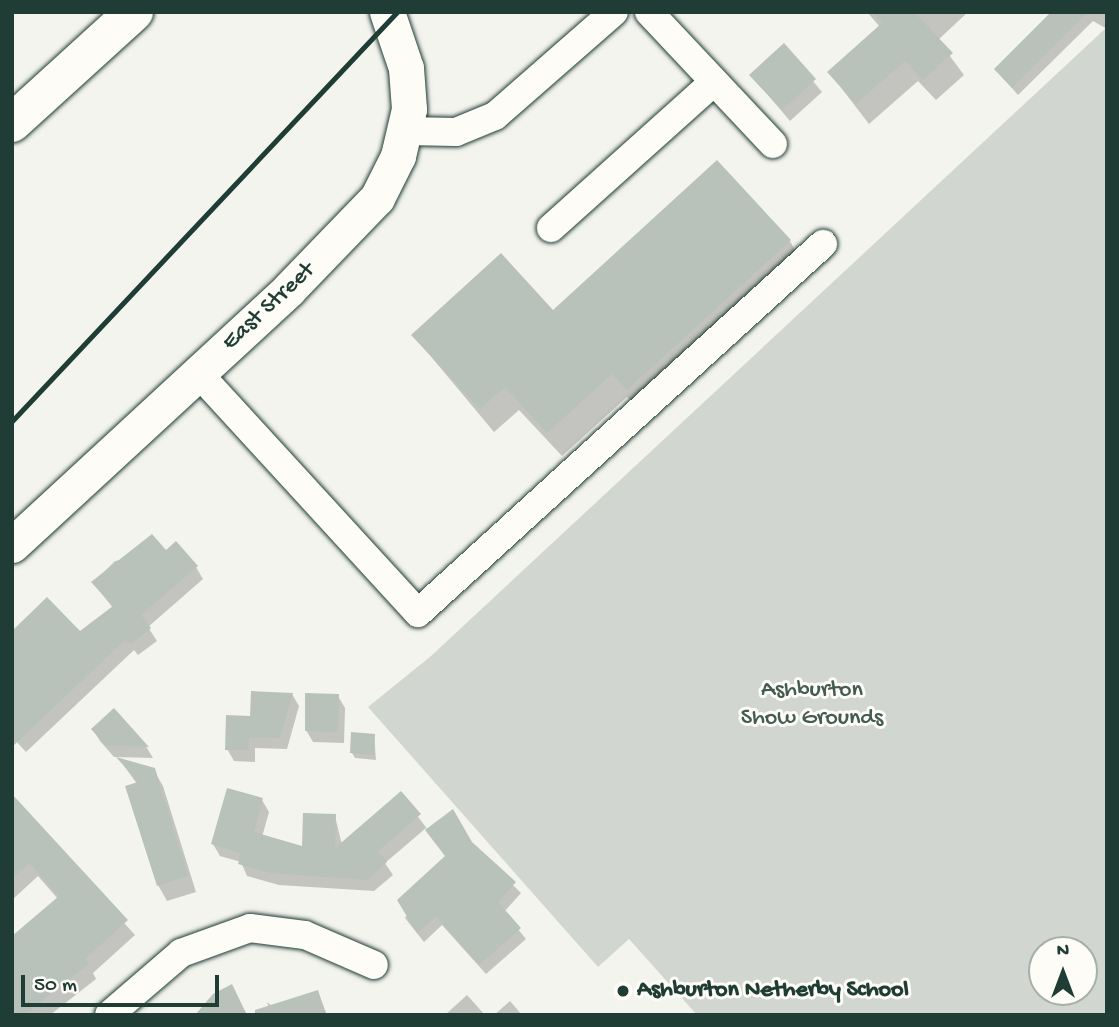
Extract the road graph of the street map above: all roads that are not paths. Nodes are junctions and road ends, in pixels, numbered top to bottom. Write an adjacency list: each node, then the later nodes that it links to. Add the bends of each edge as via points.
1 (134, 12): 6 (highway)
2 (387, 12): 7 (main road, East Street, via 410,87)
3 (614, 12): 7 (street, via 495,116 456,132)
4 (649, 12): 5 (street)
5 (714, 82): 8 (street); 9 (street)
6 (12, 123)
7 (406, 131): 11 (main road, East Street, via 388,180 363,216)
8 (773, 144)
9 (551, 228)
10 (823, 244): 11 (street, via 418,613)
11 (199, 374): 12 (main road, East Street)
12 (12, 545)
13 (374, 965): 14 (street, via 305,935 250,928 181,953)
14 (109, 1015)

